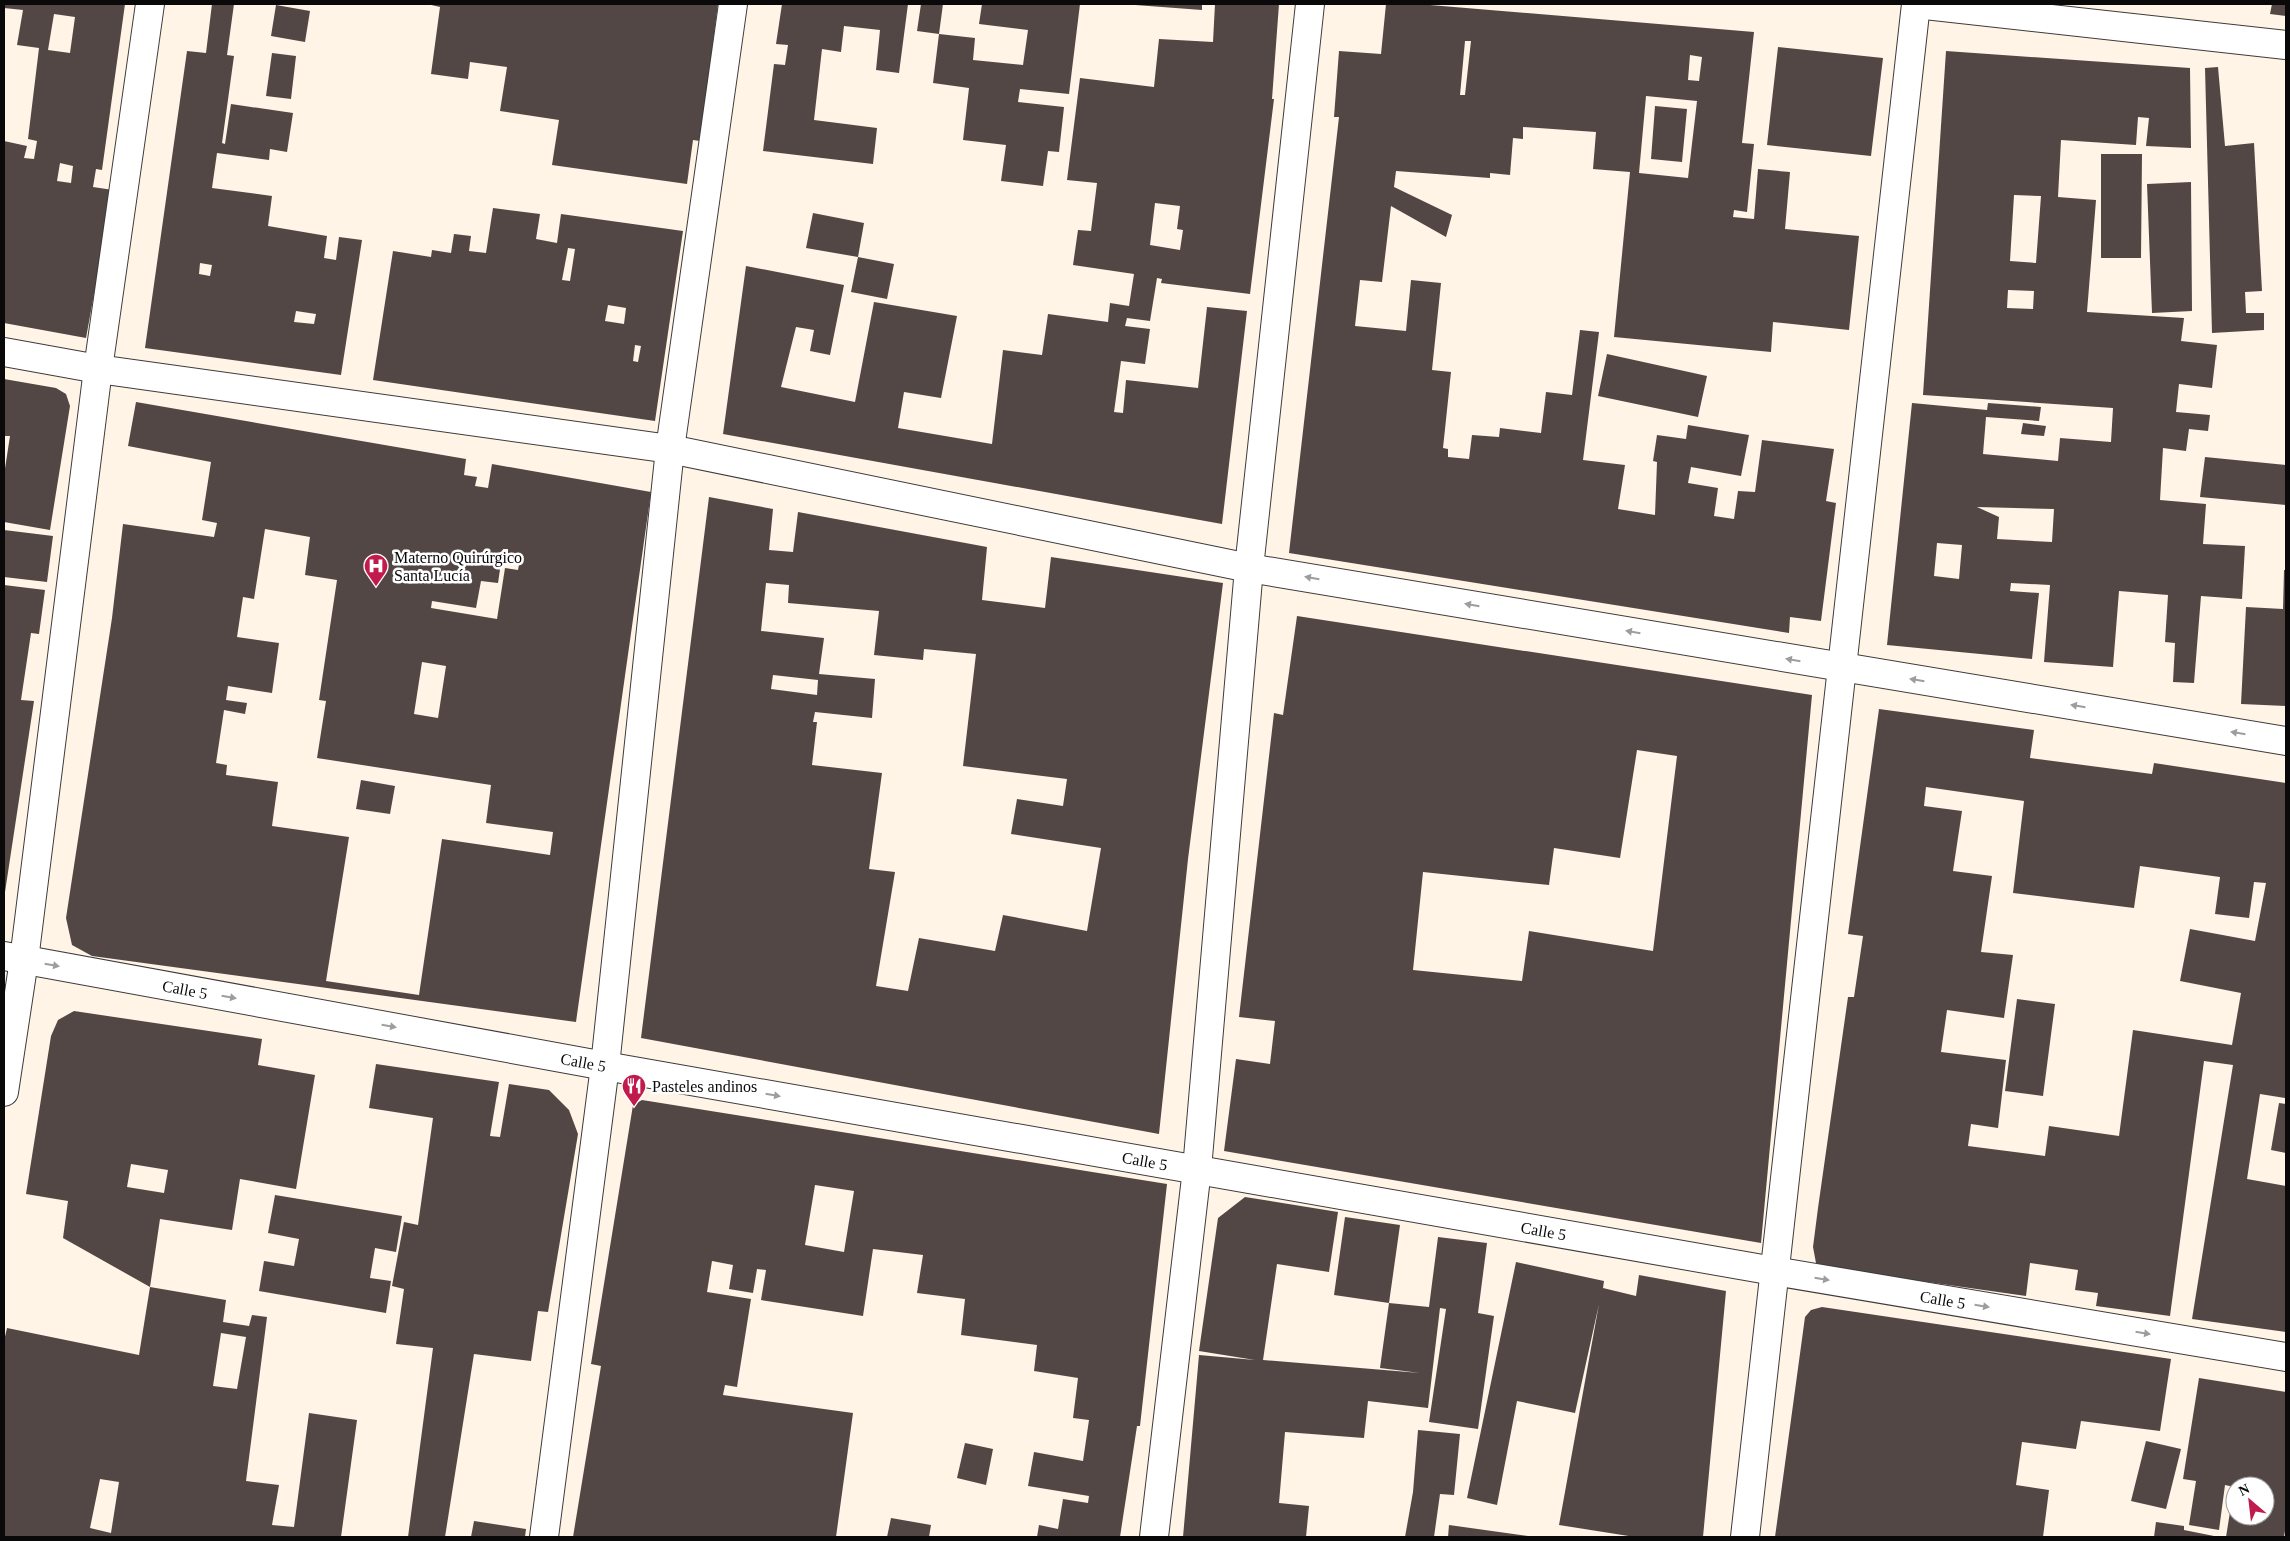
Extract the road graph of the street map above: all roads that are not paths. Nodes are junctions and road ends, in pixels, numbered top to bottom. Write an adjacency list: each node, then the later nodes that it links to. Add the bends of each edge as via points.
1 (150, 4): 7 (street)
2 (733, 4): 8 (street)
3 (1310, 4): 9 (street)
4 (1916, 4): 5 (street); 10 (street)
5 (2286, 45)
6 (4, 352): 7 (street)
7 (98, 369): 8 (street); 12 (street)
8 (670, 449): 9 (street); 13 (street)
9 (1249, 568): 10 (street, one-way to 9); 15 (street)
10 (1841, 668): 11 (street, one-way to 10); 16 (street)
11 (2286, 741)
12 (14, 958): 13 (street, Calle 5, one-way to 13); 14 (street)
13 (605, 1066): 15 (street, Calle 5, one-way to 15); 18 (street)
14 (4, 1092)
15 (1196, 1169): 16 (street, Calle 5); 19 (street)
16 (1774, 1271): 17 (street, Calle 5, one-way to 17); 20 (street)
17 (2286, 1357)
18 (544, 1537)
19 (1154, 1537)
20 (1745, 1537)

